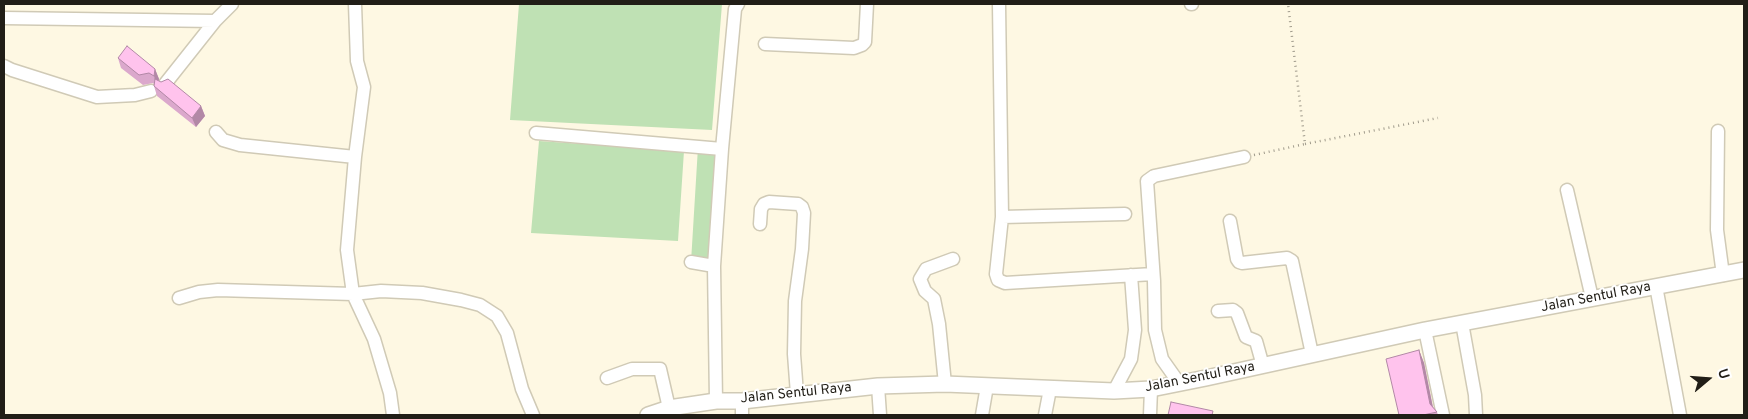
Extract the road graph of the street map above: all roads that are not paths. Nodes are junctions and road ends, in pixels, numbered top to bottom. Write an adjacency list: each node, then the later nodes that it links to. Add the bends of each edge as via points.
1 (232, 4): 7 (street)
2 (355, 4): 16 (street, via 357,61 364,87)
3 (738, 4): 15 (street)
4 (867, 4): 8 (street, via 865,42 862,45 854,48)
5 (999, 4): 20 (street)
6 (4, 18): 7 (street)
7 (215, 22): 10 (street)
8 (765, 44)
9 (7, 65): 11 (street, via 98,97)
10 (165, 84)
11 (151, 91)
12 (1718, 131): 29 (street, via 1717,230)
13 (216, 132): 16 (street, via 223,140 240,145)
14 (536, 134): 15 (street)
15 (722, 149): 25 (street)
16 (356, 157): 31 (street, via 348,250)
17 (1244, 157): 28 (street, via 1154,176 1147,181)
18 (1567, 190): 33 (street)
19 (1125, 214): 20 (street)
20 (1002, 217): 27 (street, via 998,280)
21 (1230, 221): 39 (street, via 1237,259 1242,264 1287,258 1292,261)
22 (760, 224): 49 (street, via 761,209 769,202 798,204 804,213 795,301)
23 (953, 259): 43 (street, via 926,269 920,279 936,307)
24 (691, 262): 25 (street)
25 (714, 266): 50 (street)
26 (1744, 270): 29 (main road, Jalan Sentul Raya)
27 (1131, 274): 28 (street); 36 (street)
28 (1153, 274): 37 (street)
29 (1723, 275): 30 (main road, Jalan Sentul Raya)
30 (1656, 286): 33 (main road, Jalan Sentul Raya); 62 (street)
31 (353, 294): 32 (street, via 218,290); 53 (street, via 374,339); 54 (street, via 381,291 422,293 480,305 497,316 506,333)
32 (179, 298)
33 (1592, 298): 35 (main road, Jalan Sentul Raya)
34 (1218, 311): 40 (street, via 1233,310 1237,313 1246,336 1256,341)
35 (1462, 324): 38 (main road, Jalan Sentul Raya); 61 (street)
36 (1136, 330): 37 (street); 48 (street, via 1131,360)
37 (1155, 330): 42 (street, via 1162,359)
38 (1425, 330): 39 (main road, Jalan Sentul Raya); 60 (street)
39 (1312, 354): 40 (main road, Jalan Sentul Raya)
40 (1263, 366): 42 (main road, Jalan Sentul Raya)
41 (607, 378): 51 (street, via 632,370 660,369)
42 (1178, 383): 47 (main road, Jalan Sentul Raya)
43 (945, 384): 44 (main road, Jalan Sentul Raya); 45 (main road, Jalan Sentul Raya)
44 (878, 386): 49 (main road, Jalan Sentul Raya); 56 (street)
45 (987, 386): 46 (main road, Jalan Sentul Raya); 57 (street)
46 (1050, 389): 48 (main road, Jalan Sentul Raya); 58 (street)
47 (1151, 389): 48 (main road, Jalan Sentul Raya); 59 (street)
48 (1114, 391)
49 (797, 394): 52 (main road, Jalan Sentul Raya)
50 (716, 401): 51 (main road, Jalan Sentul Raya); 52 (main road, Jalan Sentul Raya)
51 (669, 408): 55 (main road, Jalan Sentul Raya)
52 (742, 408)
53 (393, 415)
54 (533, 415)
55 (648, 415)
56 (880, 415)
57 (982, 415)
58 (1045, 415)
59 (1150, 415)
60 (1443, 415)
61 (1476, 415)
62 (1680, 415)

